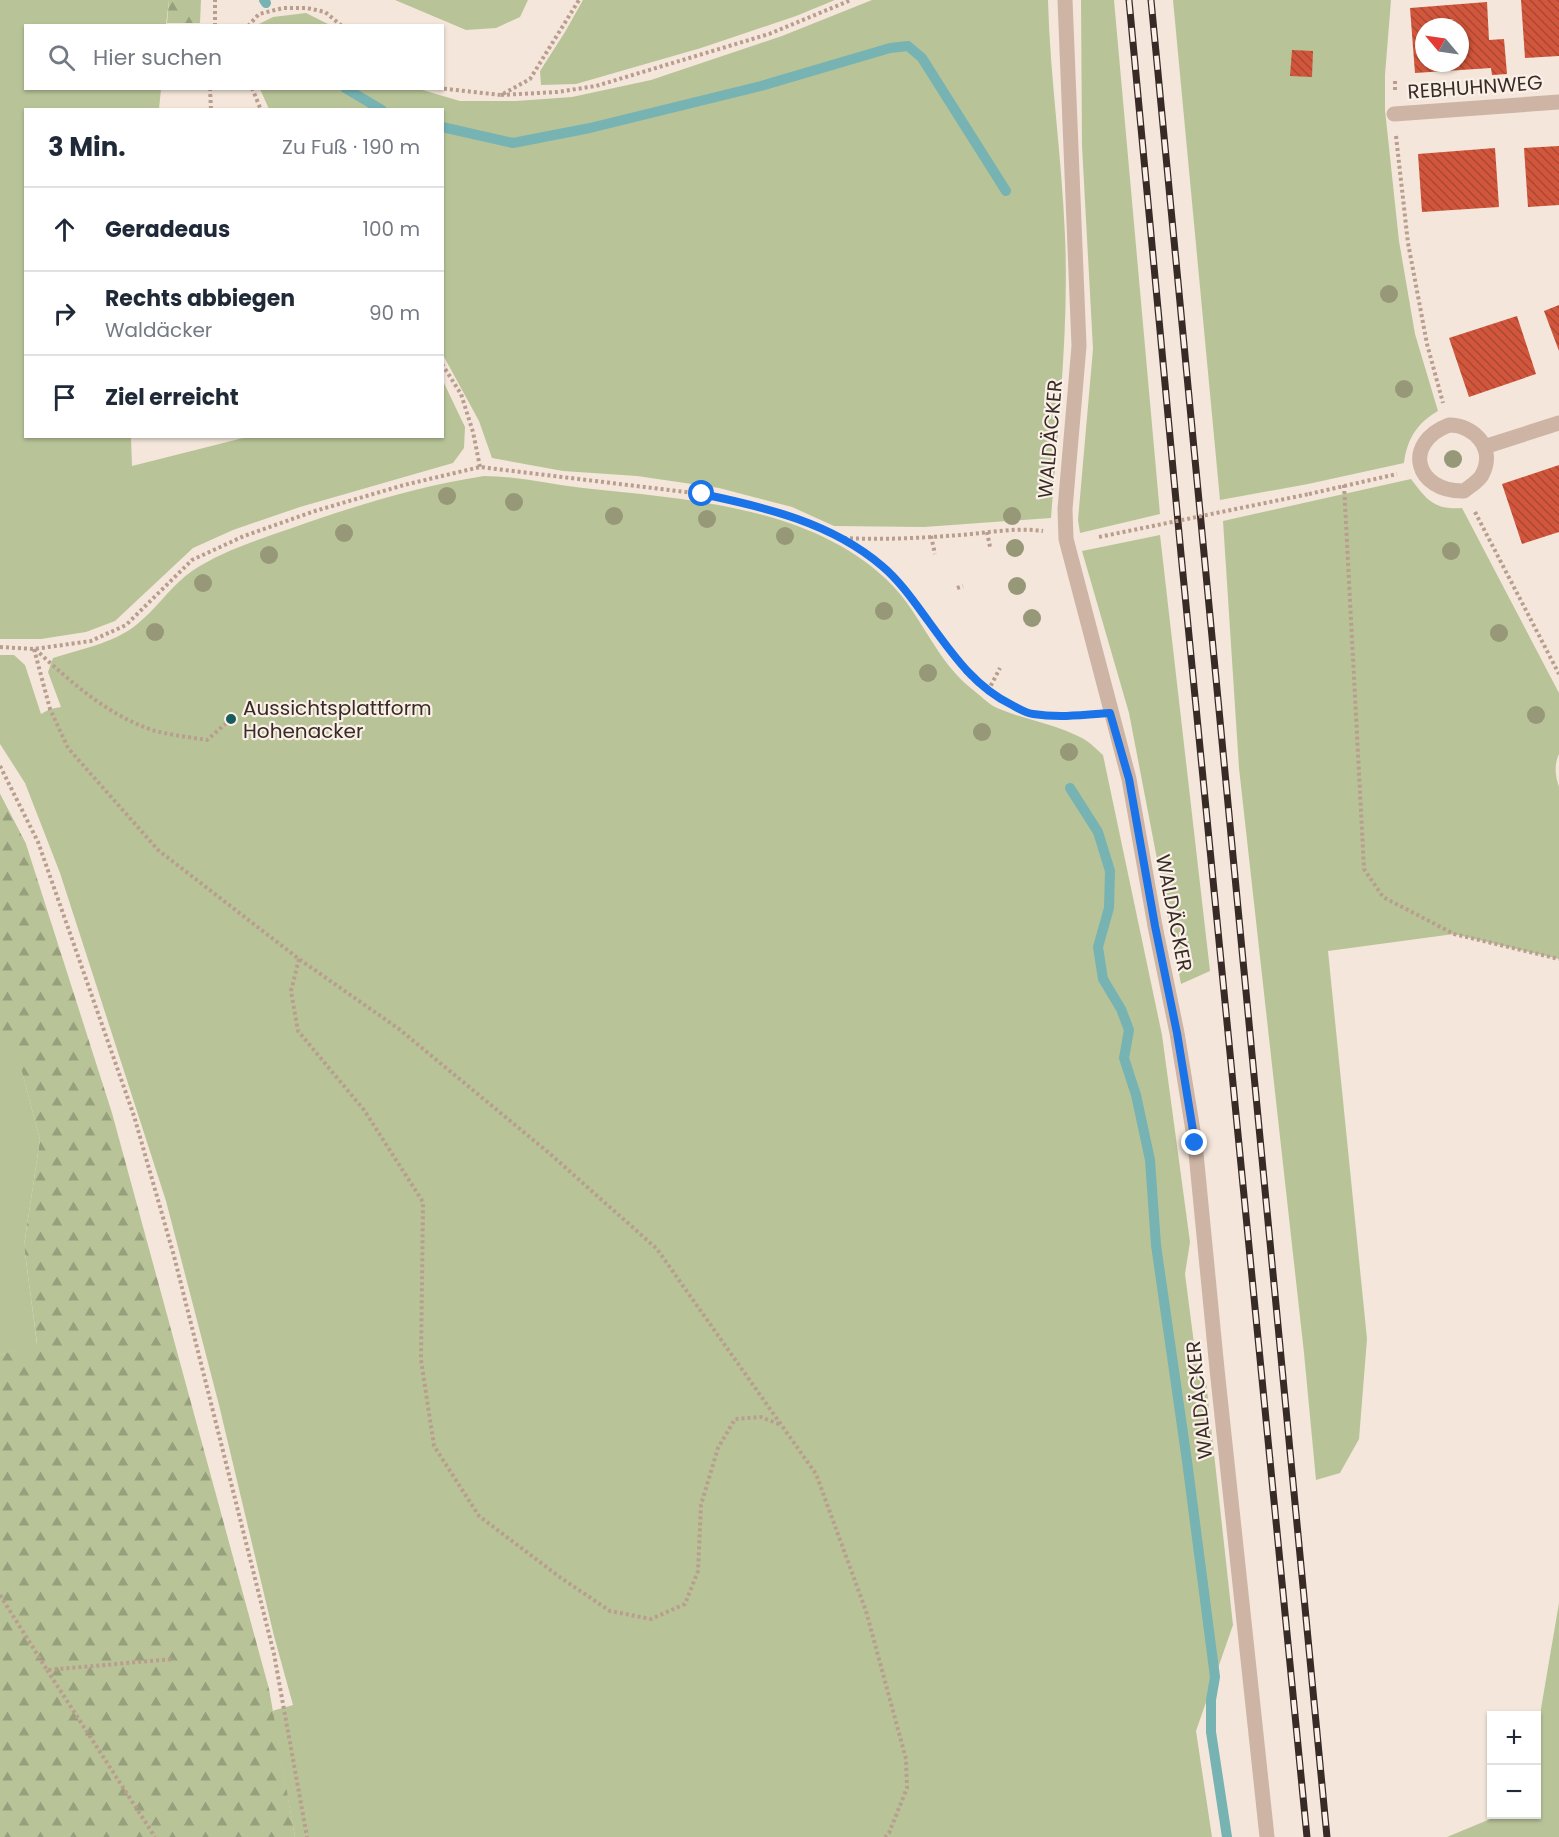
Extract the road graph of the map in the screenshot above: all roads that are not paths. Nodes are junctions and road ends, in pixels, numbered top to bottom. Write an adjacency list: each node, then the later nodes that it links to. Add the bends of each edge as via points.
1 (1065, 0): 6 (street, WALDÄCKER, via 1079,346 1065,509 1066,539 1129,779 1195,1143)
2 (1559, 102): 3 (street, REBHUHNWEG)
3 (1394, 114)
4 (1559, 423): 5 (street)
5 (1484, 447): 5 (street, via 1486,462 1482,474 1464,491 1438,487 1422,469 1420,454 1428,436 1449,425 1467,428)
6 (1267, 1837)

